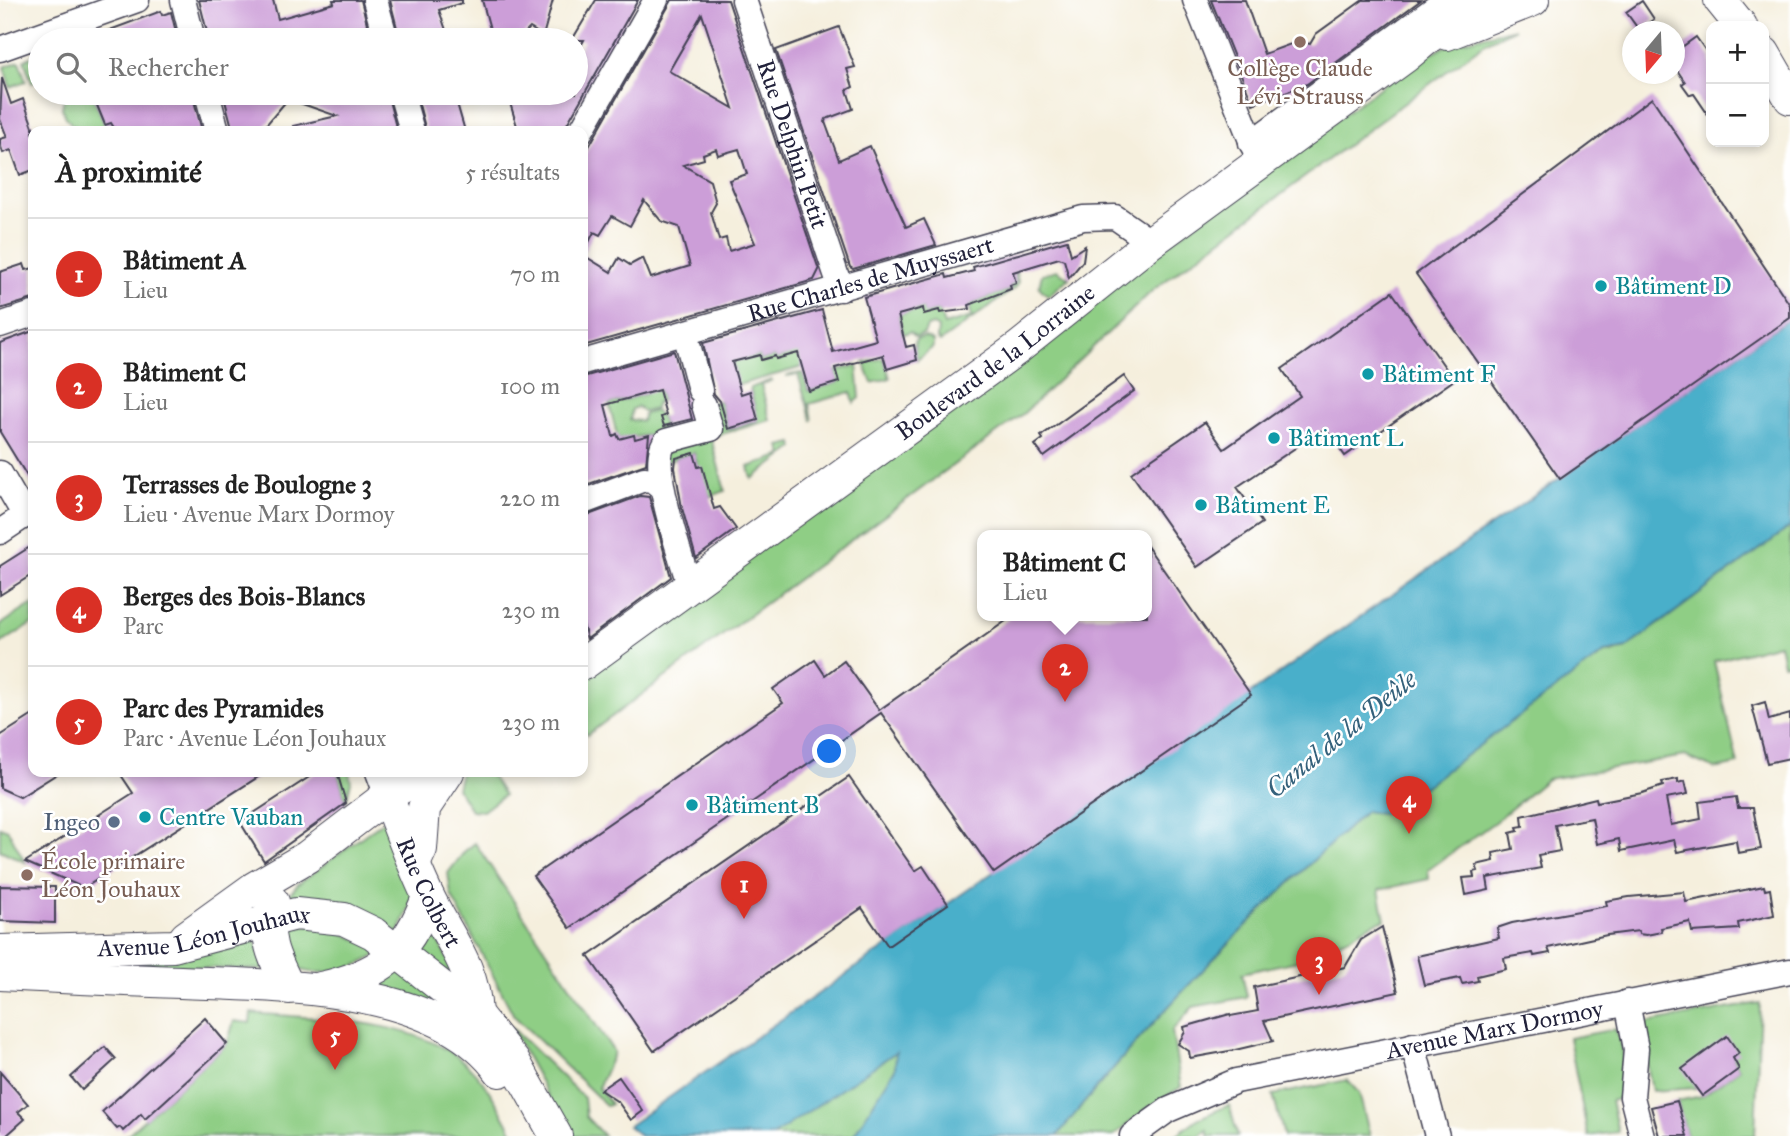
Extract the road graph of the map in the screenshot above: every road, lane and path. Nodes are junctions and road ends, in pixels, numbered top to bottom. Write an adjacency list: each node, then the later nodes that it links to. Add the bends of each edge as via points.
1 (137, 0): 15 (street)
2 (183, 0): 16 (street)
3 (375, 0): 17 (street)
4 (656, 0): 27 (street)
5 (744, 0): 30 (street, Rue Delphin Petit)
6 (1195, 0): 28 (street)
7 (1420, 0): 8 (street, via 1434,5)
8 (1443, 0): 28 (street, Boulevard de la Lorraine)
9 (1473, 0): 20 (main road, Boulevard de la Lorraine)
10 (1533, 0): 20 (main road, Boulevard de la Lorraine, via 1456,29)
11 (1720, 0): 13 (main road)
12 (1740, 0): 14 (main road)
13 (1737, 21)
14 (1750, 21)
15 (59, 28)
16 (190, 28)
17 (383, 28)
18 (28, 39): 19 (street)
19 (0, 49)
20 (1406, 56): 28 (main road, Boulevard de la Lorraine)
21 (1769, 62): 22 (main road)
22 (1790, 98)
23 (210, 105): 25 (street)
24 (404, 105): 26 (street)
25 (216, 126)
26 (411, 126)
27 (585, 126)
28 (1256, 154): 29 (main road, Boulevard de la Lorraine)
29 (1151, 242): 30 (street, Rue Charles de Muyssaert, via 1115,217 1073,214); 41 (main road, Boulevard de la Lorraine, via 1018,348)
30 (841, 289): 33 (street, Rue Charles de Muyssaert)
31 (28, 316): 32 (street)
32 (0, 326)
33 (685, 333): 34 (street, Rue Charles de Muyssaert); 36 (street, via 711,429 662,445)
34 (588, 361)
35 (0, 472): 38 (street)
36 (662, 488): 37 (street, via 644,479); 41 (street)
37 (588, 500)
38 (28, 512)
39 (28, 514): 40 (street)
40 (0, 532)
41 (690, 588): 42 (main road, Boulevard de la Lorraine)
42 (588, 660)
43 (408, 777): 45 (main road)
44 (445, 777): 47 (main road, via 425,808 421,849)
45 (382, 784): 46 (main road); 47 (main road, Rue Colbert)
46 (307, 857): 49 (main road, via 279,890); 50 (main road)
47 (414, 864): 48 (main road, Rue Colbert)
48 (428, 897): 52 (main road, Avenue Léon Jouhaux, via 414,931); 57 (main road, Rue Colbert, via 468,970)
49 (269, 919): 50 (main road, Avenue Léon Jouhaux); 52 (main road, Avenue Léon Jouhaux, via 313,914 344,919); 55 (main road, via 272,951)
50 (173, 946): 51 (main road, Avenue Léon Jouhaux)
51 (0, 950)
52 (398, 952): 55 (main road, Avenue Léon Jouhaux, via 363,976); 57 (main road, Avenue Léon Jouhaux)
53 (1790, 971): 56 (street, Avenue Marx Dormoy)
54 (0, 974): 55 (main road, Avenue Léon Jouhaux)
55 (299, 989): 60 (main road, Avenue Léon Jouhaux, via 399,1007 466,1038 490,1056)
56 (1627, 1002): 58 (street, Avenue Marx Dormoy); 65 (street, via 1636,1049 1632,1097)
57 (476, 1014): 61 (main road, Avenue Léon Jouhaux, via 515,1063)
58 (1413, 1045): 59 (street, Avenue Marx Dormoy, via 1236,1081); 64 (street)
59 (1199, 1094): 62 (street, Avenue Marx Dormoy); 63 (street, Avenue Marx Dormoy)
60 (540, 1136)
61 (556, 1136)
62 (1132, 1136)
63 (1153, 1136)
64 (1437, 1136)
65 (1642, 1136)

